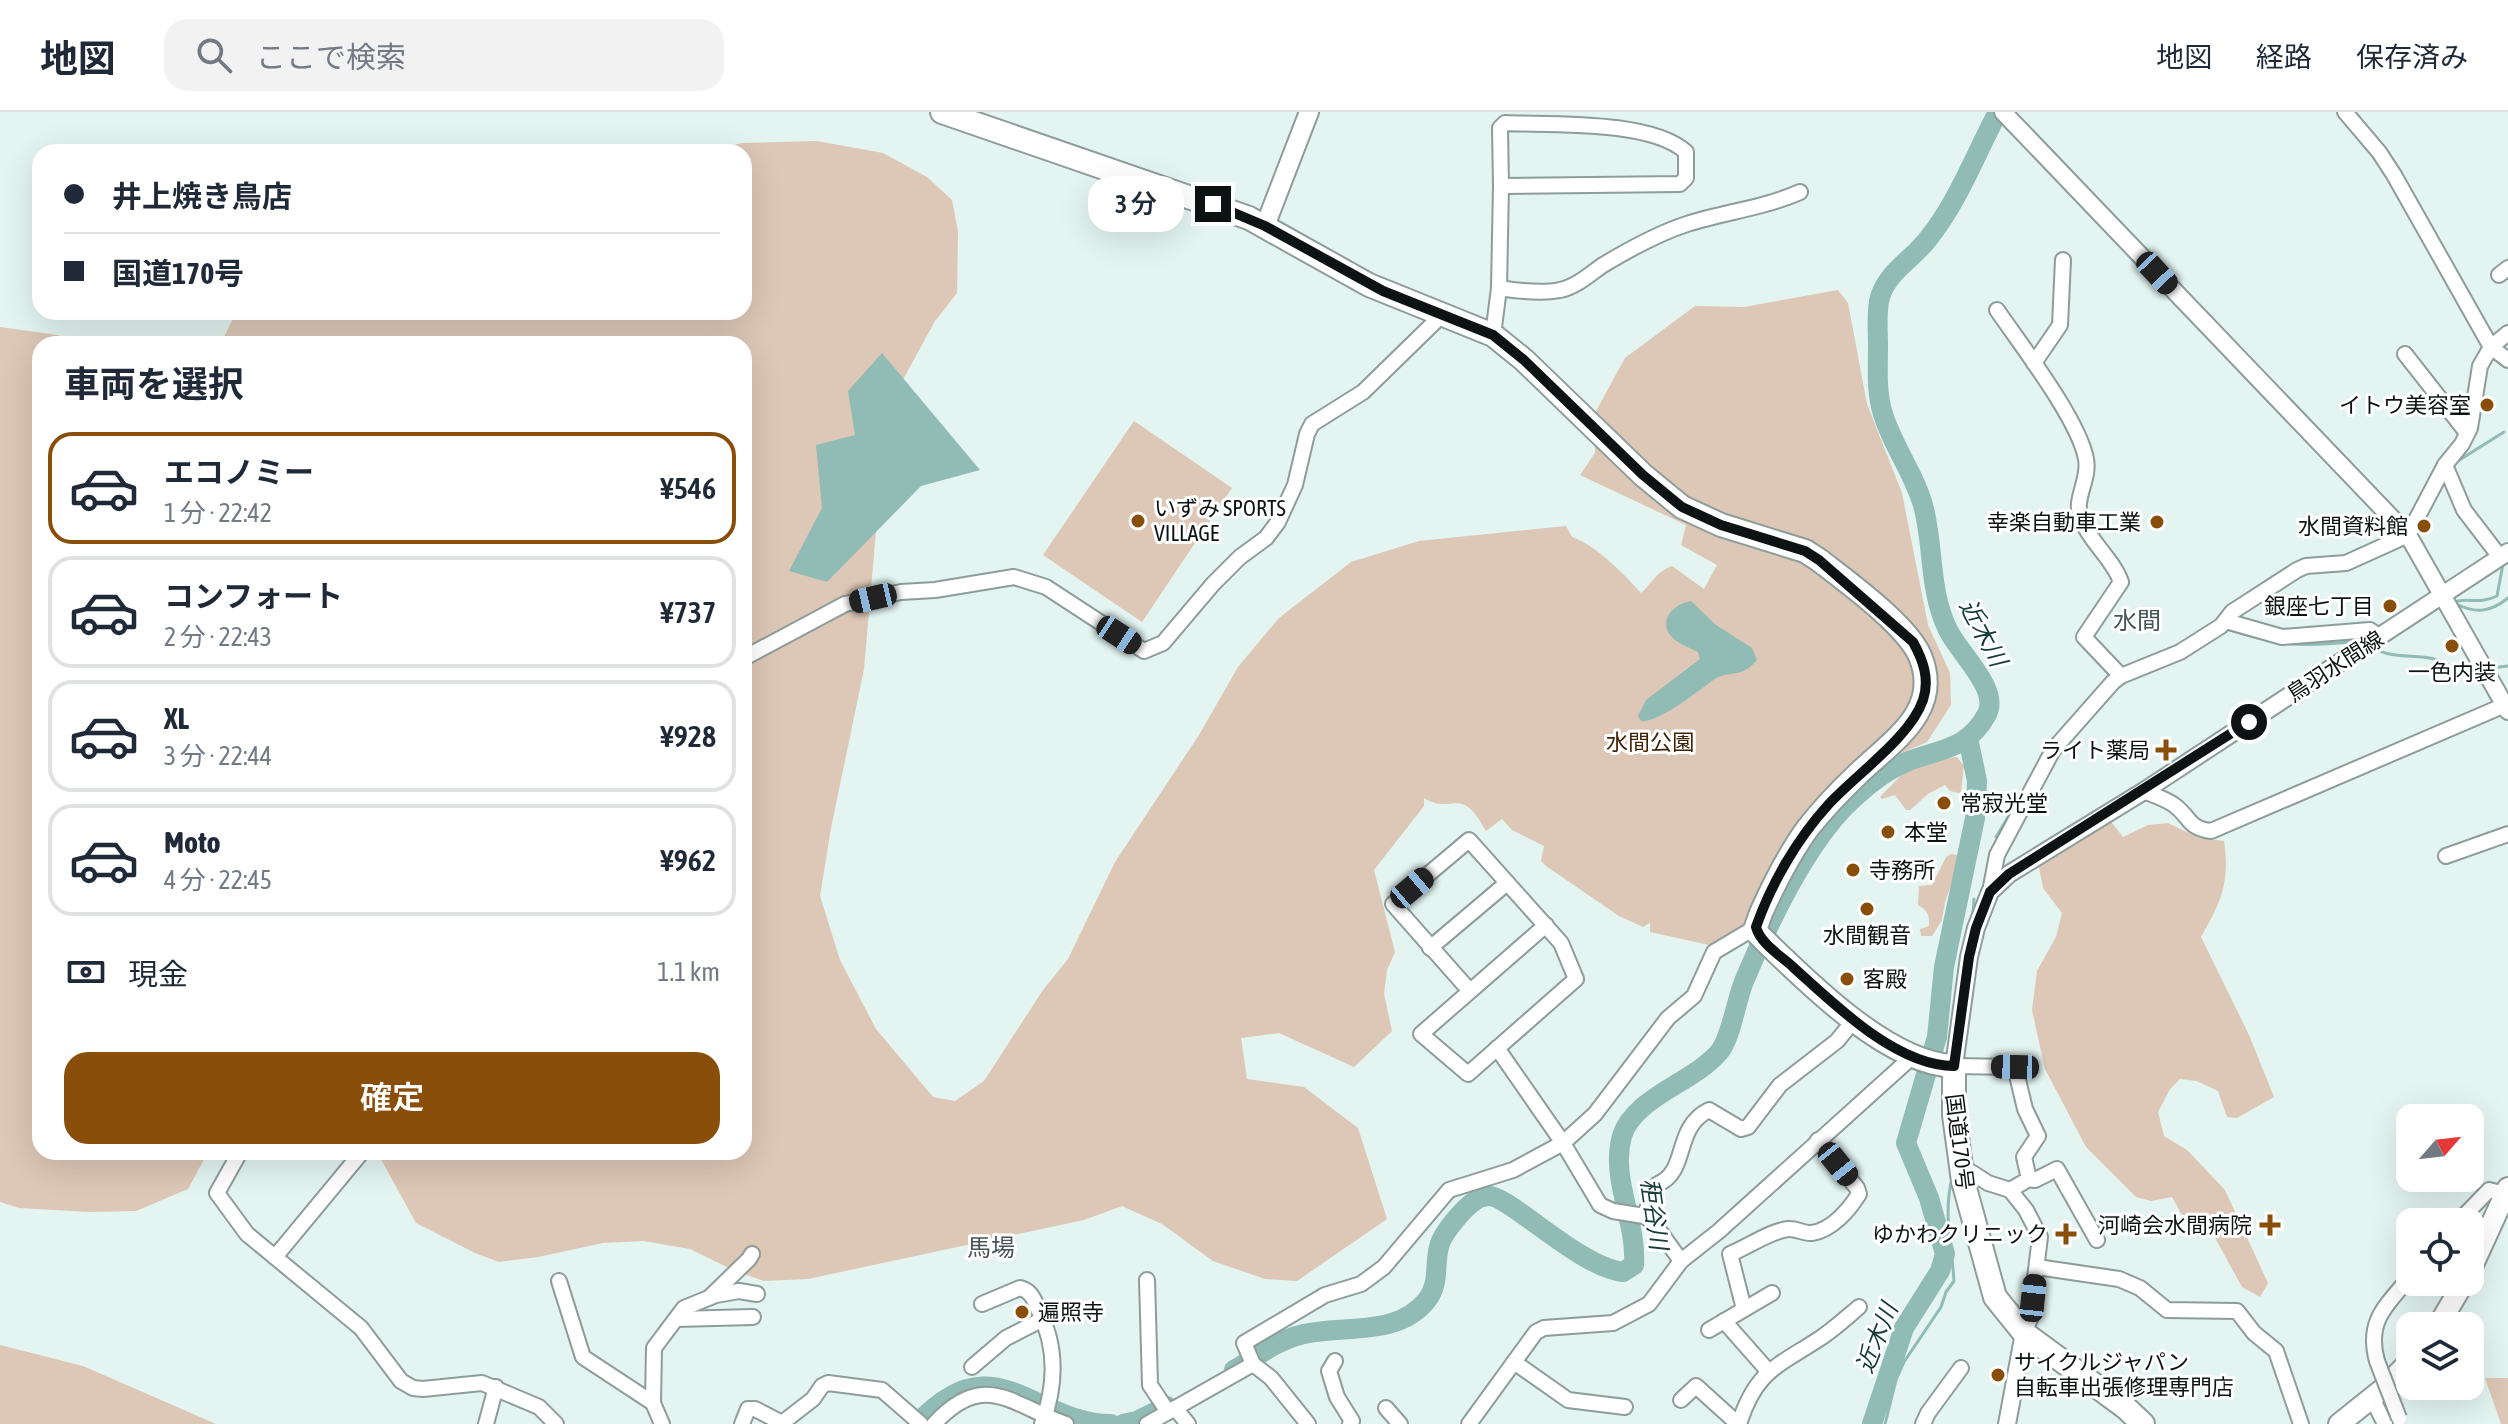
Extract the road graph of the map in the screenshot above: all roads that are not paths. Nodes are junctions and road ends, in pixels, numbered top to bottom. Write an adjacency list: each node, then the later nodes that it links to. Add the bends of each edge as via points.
1 (942, 112): 5 (highway)
2 (1309, 112): 8 (main road)
3 (2003, 112): 21 (street)
4 (2345, 112): 15 (street, via 2394,175)
5 (986, 119): 8 (highway)
6 (1501, 186): 6 (street, via 1500,128 1505,123 1606,127 1660,136 1686,152 1686,178 1680,184); 10 (street)
7 (1800, 192): 10 (street, via 1685,224 1560,290)
8 (1265, 226): 12 (highway, via 1369,285)
9 (2063, 260): 18 (street, via 2060,325)
10 (1499, 288): 14 (street)
11 (1997, 310): 18 (street)
12 (1443, 314): 14 (highway); 26 (street, via 1363,392 1312,424 1278,522 1213,584 1163,643 1144,651 1046,587 1014,577 845,604)
13 (2508, 333): 15 (street)
14 (1493, 335): 35 (highway, via 1668,497 1697,515 1805,551 1887,616 1920,655 1927,686 1919,711 1807,829)
15 (2491, 347): 17 (street); 19 (street, via 2476,377)
16 (2405, 354): 19 (street)
17 (2508, 360)
18 (2034, 363): 27 (street, via 2077,432 2087,475 2078,507 2082,521 2121,582 2084,637)
19 (2467, 433): 20 (street)
20 (2445, 465): 21 (street); 22 (street, via 2464,510)
21 (2408, 535): 23 (street); 24 (street, via 2346,563 2297,570)
22 (2504, 555): 23 (street, 鳥羽水間線)
23 (2443, 595): 25 (street, 鳥羽水間線); 28 (street)
24 (2226, 621): 25 (street, via 2282,637 2370,630); 27 (street, via 2180,652)
25 (2380, 637): 29 (street, 鳥羽水間線)
26 (752, 654)
27 (2121, 676): 33 (street, via 2053,750 1997,855)
28 (2506, 708): 29 (street, via 2211,831 2198,830 2175,806)
29 (2144, 791): 33 (street, 鳥羽水間線, via 2009,874)
30 (2508, 834): 31 (street)
31 (2446, 856)
32 (1507, 883): 34 (street); 36 (street); 36 (street, via 1469,840 1393,904)
33 (1990, 892): 41 (street, via 1969,957)
34 (1546, 925): 37 (street); 39 (street, via 1561,943 1576,979)
35 (1756, 930): 38 (highway, 国道170号); 43 (street, via 1714,952 1694,996 1668,1018 1595,1114)
36 (1430, 948): 37 (street)
37 (1469, 990): 39 (street, via 1421,1034 1468,1074)
38 (1854, 1020): 40 (highway, 国道170号); 51 (street, via 1837,1041 1780,1085 1748,1127 1741,1129 1709,1110 1697,1116 1683,1137 1668,1180 1658,1184)
39 (1497, 1048): 43 (street)
40 (1916, 1057): 41 (highway, 国道170号); 42 (street)
41 (1949, 1066): 46 (highway, 国道170号); 47 (street, via 2015,1067 2038,1136 2024,1157)
42 (1818, 1140): 56 (street); 66 (street, via 1859,1194 1842,1216 1818,1231 1789,1229 1730,1254)
43 (1563, 1143): 51 (street, via 1600,1205); 73 (street, via 1513,1170 1449,1190 1384,1267 1244,1343)
44 (236, 1160): 55 (street, via 217,1193 247,1234)
45 (355, 1160): 55 (street)
46 (1960, 1165): 48 (street); 72 (highway, 国道170号, via 1995,1297)
47 (2029, 1179): 48 (street); 52 (street, via 2057,1169)
48 (2010, 1190): 57 (street, via 2040,1237)
49 (2506, 1191): 50 (street, via 2489,1190); 53 (main road)
50 (2472, 1208)
51 (1644, 1216): 56 (street)
52 (2097, 1240)
53 (2484, 1240)
54 (752, 1254): 63 (street)
55 (275, 1257): 80 (street, via 361,1328 401,1381 423,1389 482,1383)
56 (1681, 1261): 75 (street, via 1656,1296 1633,1315 1613,1323 1544,1328)
57 (2037, 1267): 72 (street); 106 (street, via 2119,1279 2167,1310 2237,1311 2276,1351)
58 (1147, 1280): 86 (street, via 1150,1385)
59 (559, 1281): 83 (street, via 583,1357)
60 (1772, 1293): 66 (street)
61 (757, 1294): 63 (street, via 739,1291)
62 (2396, 1294): 89 (street, bridge, via 2378,1316 2374,1349)
63 (709, 1297): 68 (street, via 684,1308)
64 (982, 1304): 69 (street, via 1025,1288)
65 (1859, 1307): 78 (street)
66 (1744, 1309): 70 (street)
67 (753, 1317): 68 (street)
68 (676, 1319): 83 (street, via 654,1348)
69 (1043, 1319): 76 (street, via 1006,1338); 87 (street, via 1054,1360)
70 (1724, 1321): 71 (street); 78 (street)
71 (1709, 1330)
72 (2024, 1333): 104 (street); 105 (highway, 国道170号)
73 (1250, 1357): 86 (street); 98 (street)
74 (1335, 1361): 99 (street, via 1329,1371)
75 (1514, 1362): 84 (street, via 1568,1400); 101 (street)
76 (972, 1367)
77 (1961, 1368): 103 (street)
78 (1769, 1372): 102 (street, via 1757,1382)
79 (2396, 1375): 81 (main road)
80 (496, 1387): 90 (street); 91 (street, via 539,1407)
81 (2372, 1398): 107 (main road); 108 (street)
82 (1681, 1400): 102 (street, via 1696,1386)
83 (653, 1403): 92 (street)
84 (1625, 1407)
85 (1386, 1408): 100 (street)
86 (1172, 1410): 96 (street); 97 (street)
87 (1045, 1417): 94 (street, via 1010,1398 981,1395 956,1403); 95 (street)
88 (916, 1420): 93 (street, via 882,1390 828,1383 782,1423 748,1409)
89 (2401, 1421)
90 (486, 1424)
91 (556, 1424)
92 (662, 1424)
93 (742, 1424)
94 (934, 1424)
95 (1066, 1424)
96 (1147, 1424)
97 (1188, 1424)
98 (1308, 1424)
99 (1350, 1424)
100 (1400, 1424)
101 (1469, 1424)
102 (1738, 1424)
103 (1923, 1424)
104 (2007, 1424)
105 (2143, 1424)
106 (2301, 1424)
107 (2339, 1424)
108 (2385, 1424)

